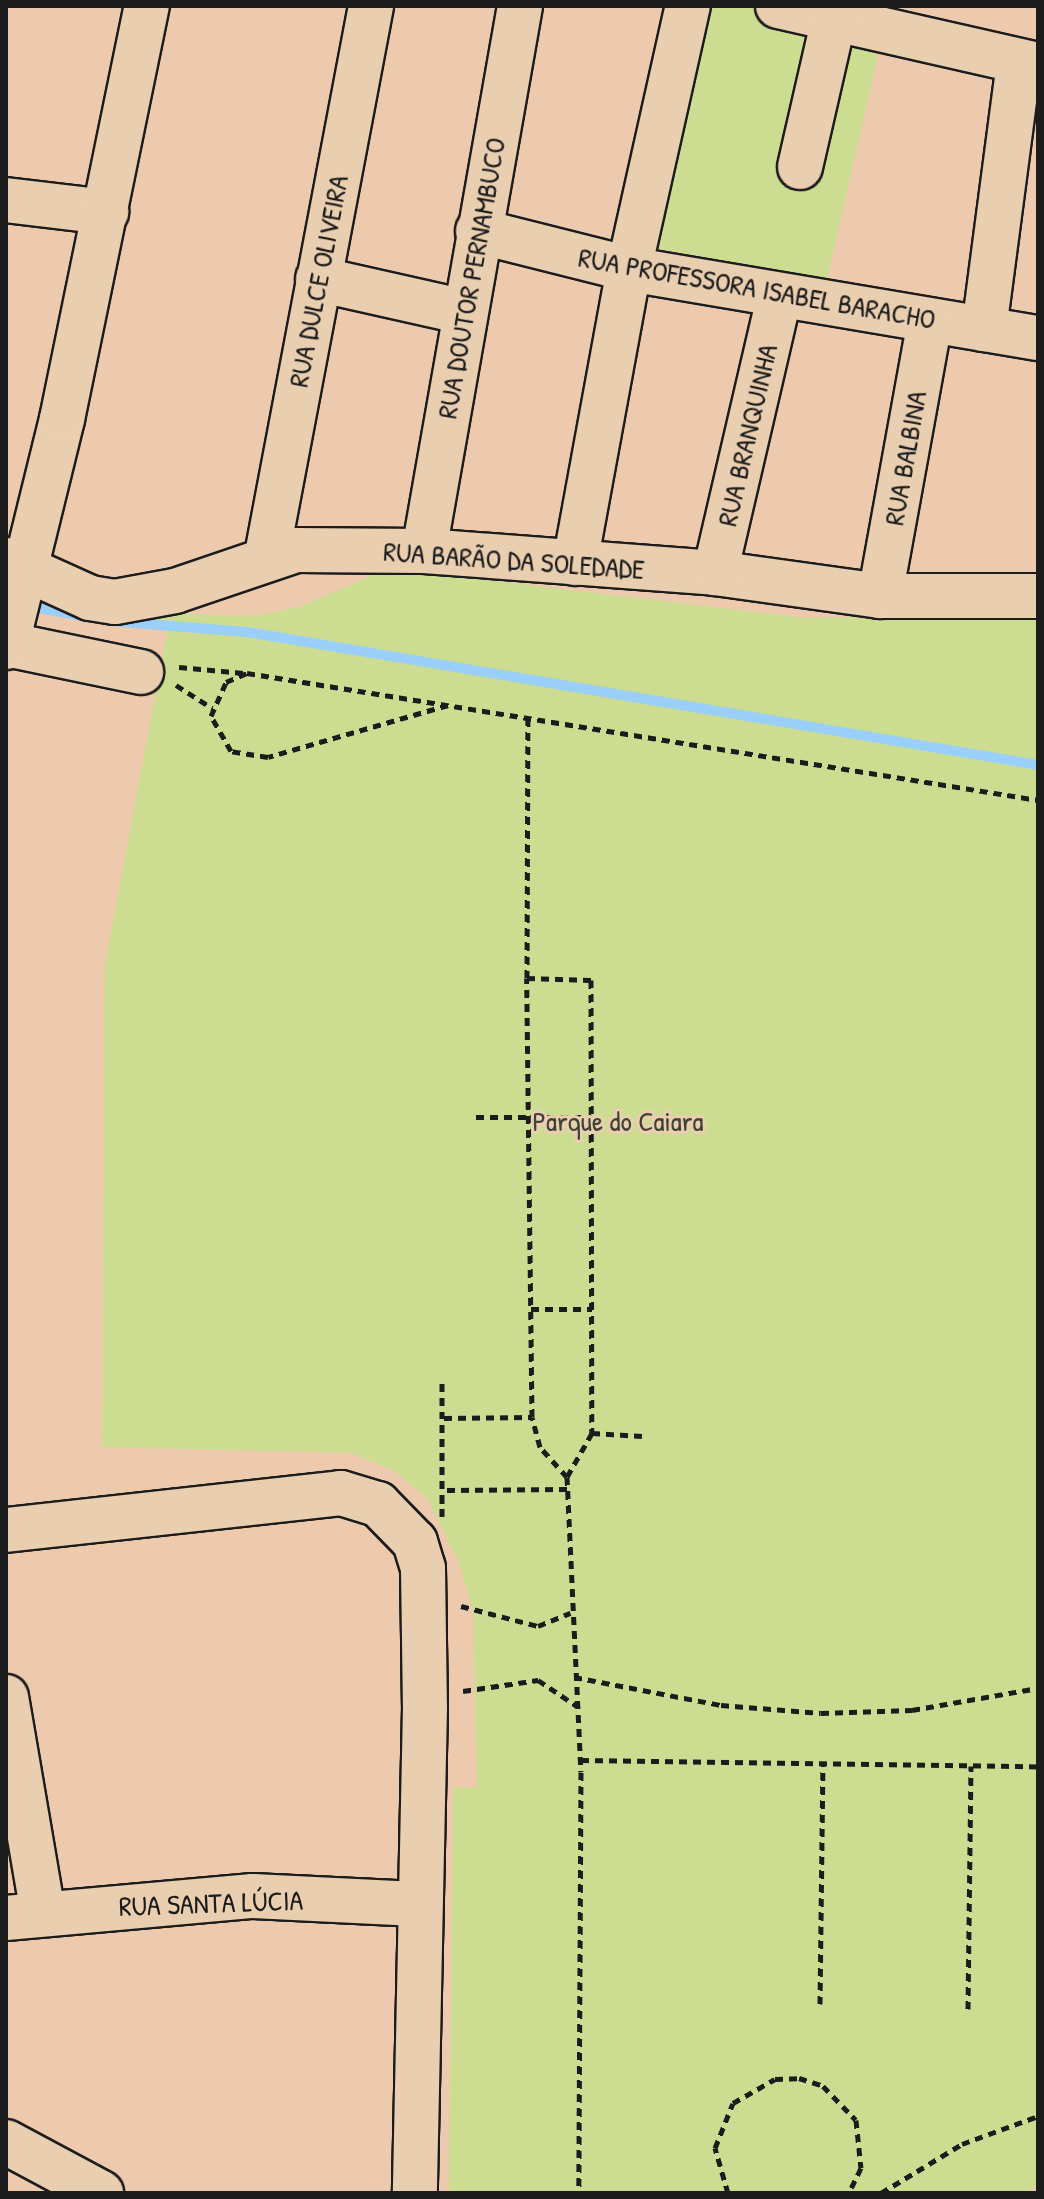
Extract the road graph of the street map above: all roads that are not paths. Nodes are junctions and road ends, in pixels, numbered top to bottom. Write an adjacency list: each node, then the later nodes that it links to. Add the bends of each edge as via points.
1 (147, 6): 10 (street)
2 (371, 6): 13 (street, RUA DULCE OLIVEIRA)
3 (520, 6): 11 (street, RUA DOUTOR PERNAMBUCO)
4 (688, 6): 12 (street)
5 (778, 6): 6 (street)
6 (836, 12): 7 (street); 8 (street)
7 (1028, 64): 17 (street)
8 (800, 167)
9 (6, 200): 10 (street)
10 (106, 212): 22 (street)
11 (478, 231): 12 (street, RUA PROFESSORA ISABEL BARACHO); 15 (street, RUA DOUTOR PERNAMBUCO)
12 (629, 269): 14 (street, RUA PROFESSORA ISABEL BARACHO); 21 (street)
13 (318, 279): 15 (street); 20 (street, RUA DULCE OLIVEIRA)
14 (779, 298): 16 (street, RUA PROFESSORA ISABEL BARACHO); 23 (street, RUA BRANQUINHA)
15 (464, 312): 19 (street, RUA DOUTOR PERNAMBUCO)
16 (930, 320): 17 (street, RUA PROFESSORA ISABEL BARACHO); 24 (street, RUA BALBINA)
17 (984, 329): 18 (street, RUA PROFESSORA ISABEL BARACHO)
18 (1038, 338)
19 (424, 551): 20 (street, RUA BARÃO DA SOLEDADE); 21 (street, RUA BARÃO DA SOLEDADE)
20 (267, 555): 22 (street, RUA BARÃO DA SOLEDADE, via 175,591 115,602 90,598)
21 (575, 563): 23 (street, RUA BARÃO DA SOLEDADE)
22 (19, 567): 26 (street)
23 (715, 573): 24 (street, RUA BARÃO DA SOLEDADE)
24 (880, 596): 25 (street, RUA BARÃO DA SOLEDADE)
25 (1038, 596)
26 (7, 641): 27 (street)
27 (157, 672)
28 (6, 1530): 30 (street, via 341,1493 378,1504 415,1542 424,1589)
29 (6, 1697): 31 (street)
30 (417, 1904): 31 (street, RUA SANTA LÚCIA, via 253,1896); 34 (street)
31 (25, 1916)
32 (6, 2142): 33 (street)
33 (101, 2193)
34 (415, 2193)

